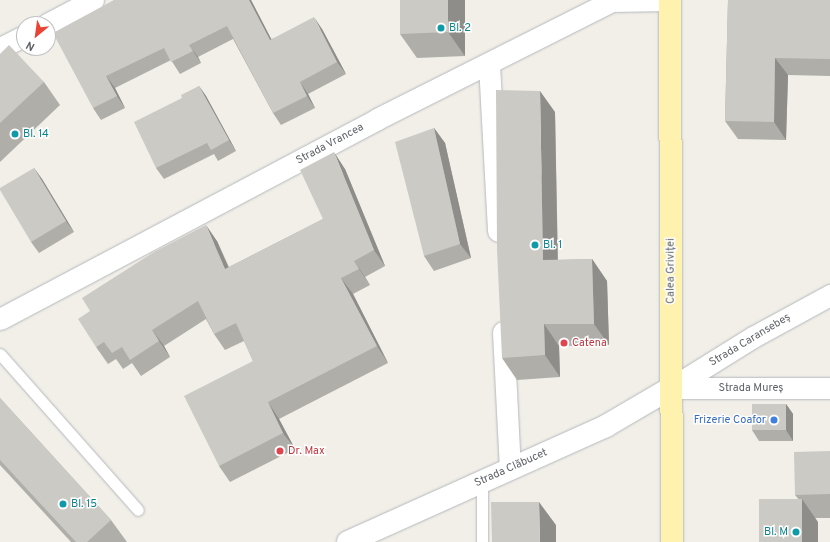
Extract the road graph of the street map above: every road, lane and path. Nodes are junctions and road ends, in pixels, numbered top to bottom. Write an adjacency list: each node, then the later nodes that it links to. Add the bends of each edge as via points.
1 (93, 0): 3 (street)
2 (670, 0): 6 (street, Strada Vrancea, via 612,1); 12 (main road, Calea Griviței)
3 (56, 19)
4 (16, 40): 5 (street)
5 (0, 48)
6 (489, 64): 7 (street); 10 (street, Strada Vrancea, via 377,119)
7 (499, 254)
8 (830, 295): 12 (street, Strada Caransebeș, via 753,337)
9 (502, 310): 14 (street)
10 (0, 319)
11 (0, 354): 16 (lane)
12 (671, 388): 13 (street, Strada Mureș); 14 (street, Strada Clăbucet, via 606,426); 19 (main road, Calea Griviței)
13 (830, 388)
14 (510, 468): 15 (street, Strada Clăbucet)
15 (482, 480): 17 (street, Strada Clăbucet); 18 (lane)
16 (138, 510)
17 (348, 542)
18 (482, 542)
19 (672, 542)

